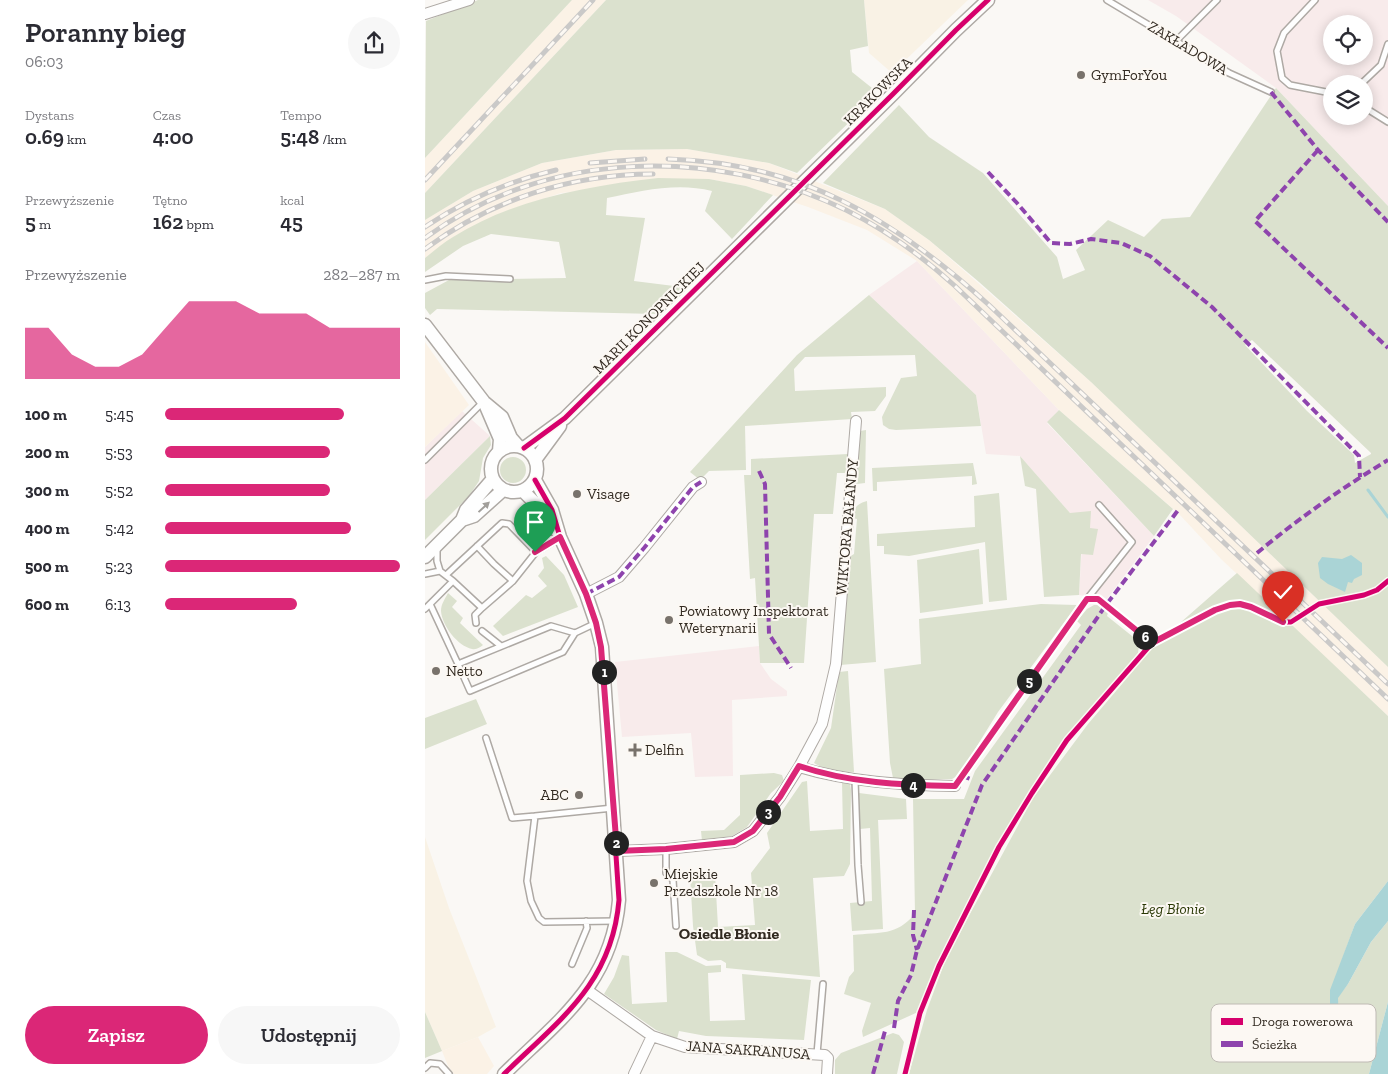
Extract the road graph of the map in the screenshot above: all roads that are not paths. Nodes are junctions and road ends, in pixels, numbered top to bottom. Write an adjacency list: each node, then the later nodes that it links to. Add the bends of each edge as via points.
1 (469, 0): 6 (street)
2 (988, 0): 14 (street, KRAKOWSKA)
3 (1107, 0): 7 (lane, ZAKŁADOWA)
4 (1217, 0): 7 (lane)
5 (1315, 0): 11 (lane, via 1284,33 1277,51 1281,78 1290,86)
6 (425, 14)
7 (1176, 41): 10 (lane, ZAKŁADOWA, via 1229,73)
8 (1388, 44): 9 (lane, via 1381,65)
9 (1370, 75)
10 (1271, 92)
11 (1323, 92)
12 (1373, 113): 13 (lane)
13 (1388, 122)
14 (787, 199): 19 (street, MARII KONOPNICKIEJ)
15 (510, 279): 16 (lane, via 446,276)
16 (425, 280)
17 (425, 325): 18 (street)
18 (484, 402): 21 (street, via 502,417 511,438); 22 (street, via 500,439); 23 (lane)
19 (565, 418): 21 (street, MARII KONOPNICKIEJ); 24 (street, MARII KONOPNICKIEJ)
20 (856, 421): 55 (street, WIKTORA BAŁANDY, via 836,664 822,724)
21 (521, 447): 22 (street, via 506,447); 24 (street)
22 (499, 451): 25 (street, via 490,468)
23 (425, 460)
24 (535, 460): 26 (street)
25 (492, 480): 28 (street); 31 (street, via 466,510)
26 (535, 480): 29 (street); 32 (street, via 552,510)
27 (701, 482): 42 (street, via 693,486 619,577)
28 (503, 490): 29 (street); 31 (street, one-way to 28, via 473,516)
29 (523, 491): 32 (street)
30 (1099, 505): 43 (lane, via 1132,542)
31 (462, 520): 33 (street)
32 (560, 537): 35 (lane); 42 (street)
33 (438, 544): 36 (street); 37 (lane)
34 (477, 546): 35 (lane, via 502,523 509,524); 39 (lane); 41 (lane)
35 (535, 552): 41 (lane)
36 (425, 557)
37 (440, 571): 38 (lane); 39 (lane)
38 (425, 574)
39 (446, 575): 40 (lane)
40 (453, 581): 44 (lane); 45 (lane)
41 (513, 581): 45 (lane)
42 (586, 594): 48 (street)
43 (1087, 599): 51 (lane, via 1098,599); 57 (lane)
44 (430, 604): 46 (lane); 53 (lane)
45 (482, 608): 47 (lane, via 475,615)
46 (425, 609)
47 (475, 623)
48 (596, 623): 50 (lane); 58 (street, via 603,657)
49 (482, 631): 52 (lane)
50 (575, 633): 52 (lane, via 551,626); 53 (lane, via 563,652 470,691)
51 (1152, 643)
52 (501, 646): 53 (lane)
53 (458, 664)
54 (486, 738): 59 (lane, via 512,818)
55 (799, 766): 56 (street, via 818,773); 60 (street, WIKTORA BAŁANDY, via 753,831 734,842)
56 (855, 779): 57 (street); 62 (lane)
57 (955, 786)
58 (614, 808): 59 (lane); 61 (street)
59 (535, 816): 63 (lane, via 527,882 539,918 544,922)
60 (666, 849): 61 (street, WIKTORA BAŁANDY); 65 (lane, via 666,873 673,880)
61 (617, 851): 64 (street)
62 (861, 902)
63 (586, 920): 64 (lane); 66 (lane, via 587,928)
64 (617, 921): 68 (street, via 605,960)
65 (676, 926)
66 (572, 964)
67 (823, 984): 70 (lane)
68 (587, 990): 69 (street, JANA SAKRANUSA); 73 (street)
69 (652, 1036): 70 (street, JANA SAKRANUSA, via 685,1047); 74 (street)
70 (817, 1054): 75 (street, JANA SAKRANUSA, via 828,1058)
71 (425, 1068): 72 (lane, via 430,1063 440,1064)
72 (449, 1074)
73 (504, 1074)
74 (634, 1074)
75 (827, 1074)

